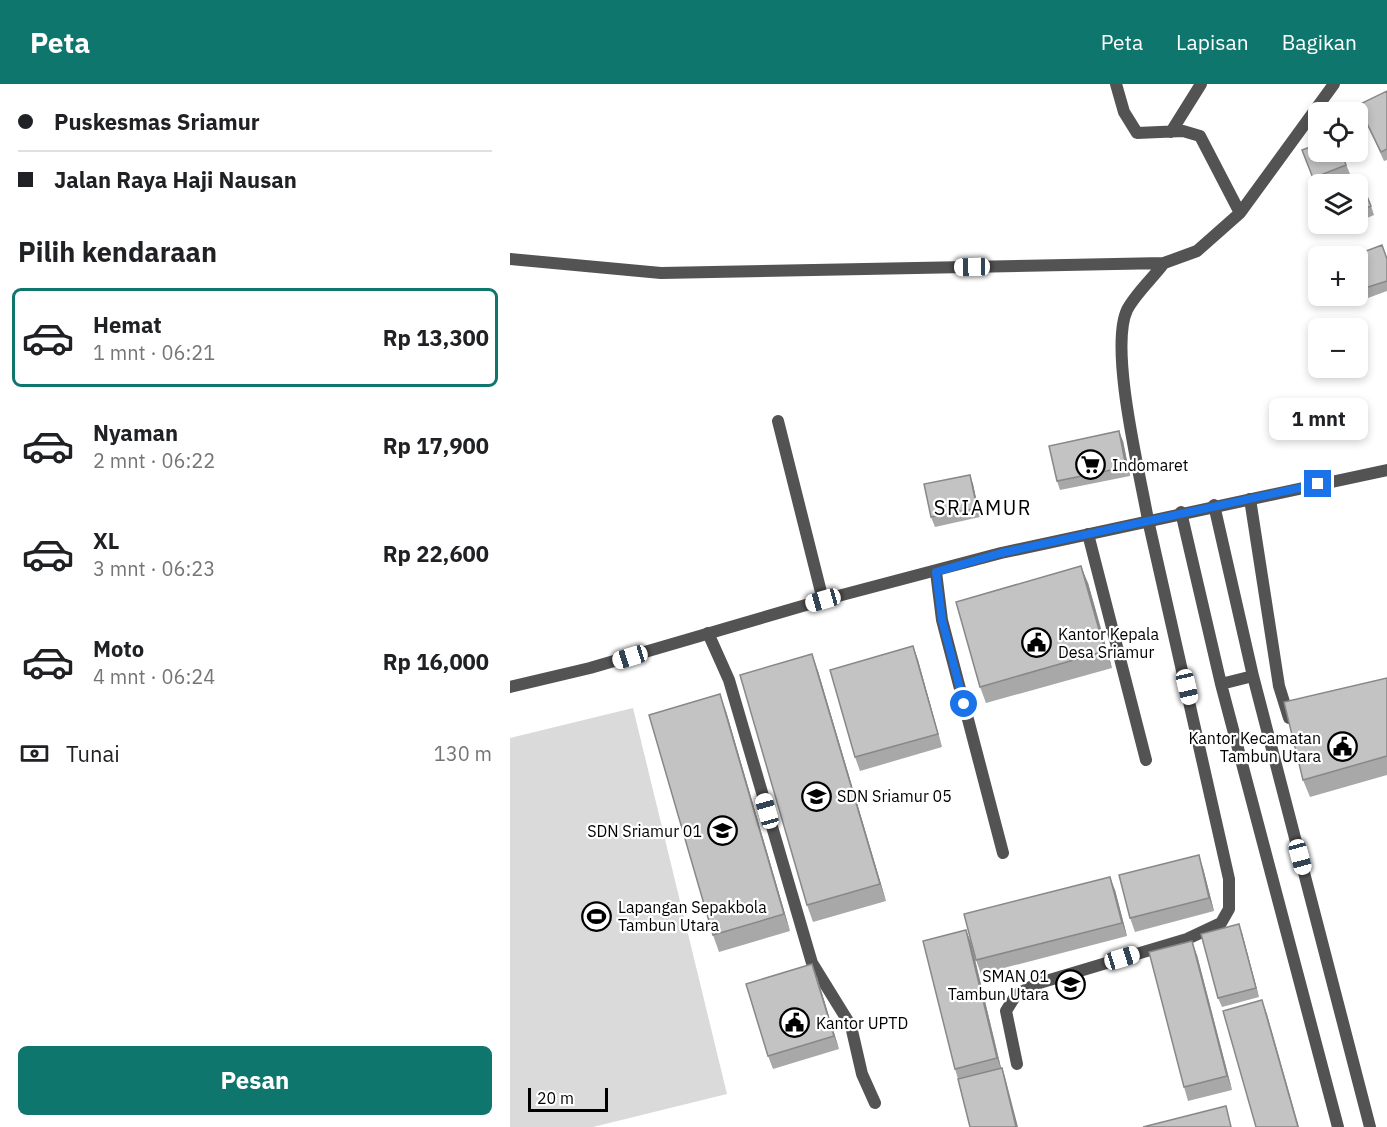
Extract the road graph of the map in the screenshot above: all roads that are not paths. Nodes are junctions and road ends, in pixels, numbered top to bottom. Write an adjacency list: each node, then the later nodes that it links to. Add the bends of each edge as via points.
1 (1116, 84): 4 (street, via 1124,112 1137,133)
2 (1201, 84): 4 (street)
3 (1334, 84): 5 (street)
4 (1171, 132): 5 (street, via 1200,136)
5 (1240, 213): 7 (street, via 1197,251)
6 (510, 259): 7 (street, via 661,273)
7 (1164, 263): 13 (street, via 1127,310 1120,361)
8 (778, 421): 16 (street)
9 (1387, 470): 10 (street)
10 (1250, 499): 11 (street); 21 (street, via 1279,686 1290,719)
11 (1214, 505): 12 (street); 18 (street)
12 (1181, 512): 13 (street); 19 (street)
13 (1148, 520): 14 (street); 24 (street, via 1229,879 1229,909 1221,923 1187,939 1036,984 1016,995 1006,1011)
14 (1088, 534): 15 (street); 22 (street)
15 (936, 572): 16 (street); 23 (street, via 942,620)
16 (823, 600): 17 (street)
17 (708, 633): 20 (street); 25 (street, via 729,680 812,963 851,1026 862,1074)
18 (1253, 676): 19 (street); 27 (street)
19 (1221, 684): 26 (street)
20 (510, 687)
21 (1300, 716)
22 (1146, 760)
23 (1003, 853)
24 (1017, 1064)
25 (875, 1103)
26 (1338, 1127)
27 (1370, 1127)

